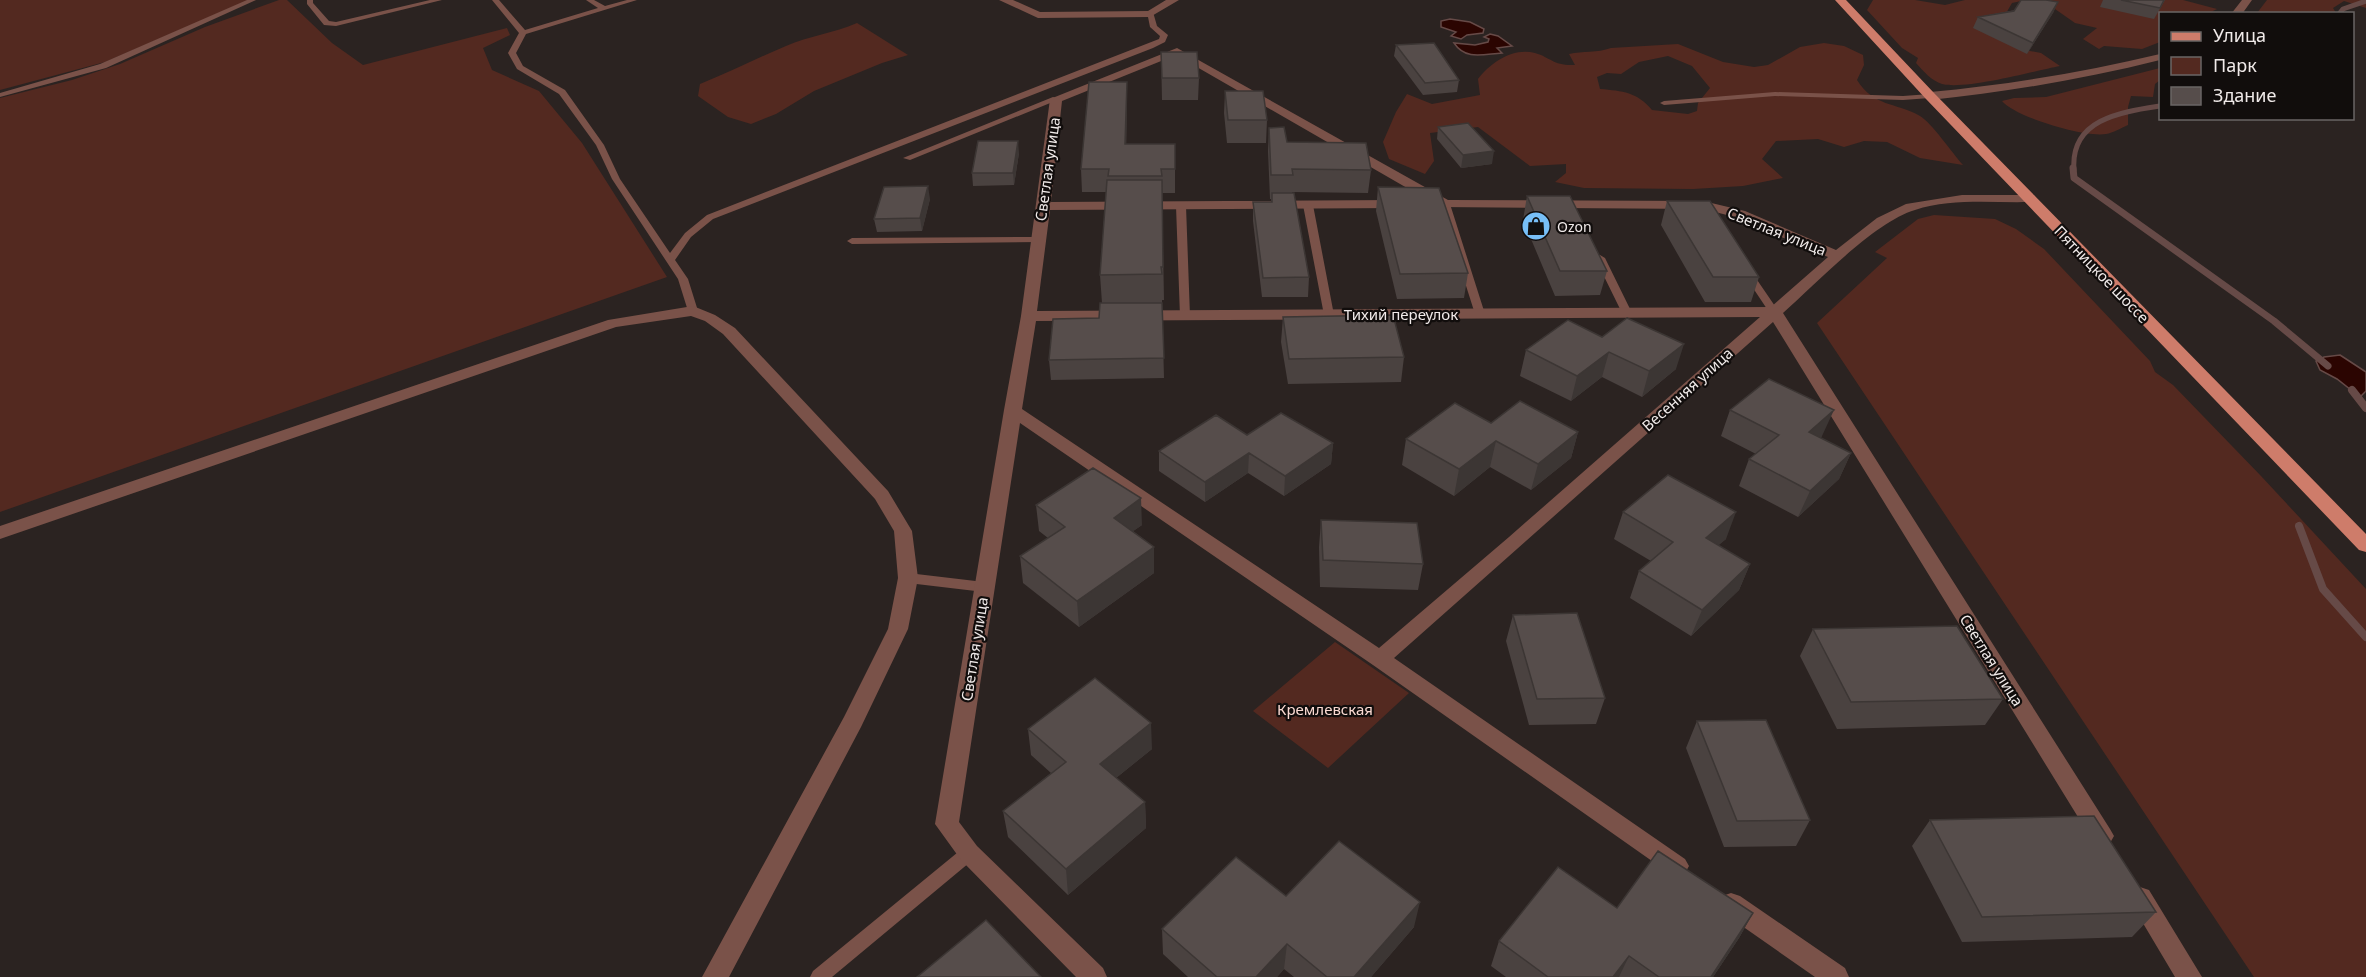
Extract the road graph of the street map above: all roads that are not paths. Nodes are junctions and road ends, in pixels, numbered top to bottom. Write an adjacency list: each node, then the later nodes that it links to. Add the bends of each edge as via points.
1 (253, 0): 16 (lane, via 103,66)
2 (310, 0): 3 (lane, via 327,22 336,24)
3 (439, 0)
4 (495, 0): 14 (lane)
5 (589, 0): 11 (lane)
6 (634, 0): 11 (lane)
7 (1004, 0): 13 (street, via 1038,15)
8 (1174, 0): 13 (street)
9 (1840, 0): 17 (main road, Пятницкое шоссе)
10 (2247, 0): 12 (street)
11 (603, 9): 14 (lane)
12 (2238, 12)
13 (1150, 15): 30 (lane, via 1154,27 1164,35 1162,40 710,217 688,235)
14 (523, 33): 30 (lane, via 512,53 520,67 562,92 600,145 616,179)
15 (2159, 57): 17 (street, via 1999,89)
16 (0, 95)
17 (1930, 96): 19 (lane, via 1775,94); 21 (main road, Пятницкое шоссе)
18 (1056, 99): 20 (lane); 22 (street, Светлая улица, via 1178,51); 24 (street, Светлая улица)
19 (1664, 103)
20 (907, 158)
21 (2029, 198): 29 (street, Весенняя улица, via 1916,205 1878,224); 41 (main road, Пятницкое шоссе)
22 (1445, 204): 23 (street); 29 (street, Светлая улица, via 1740,214); 35 (lane)
23 (1308, 205): 25 (street); 37 (lane)
24 (1042, 206): 25 (street); 26 (street, Светлая улица)
25 (1181, 206): 38 (lane)
26 (1037, 240): 27 (lane); 36 (street, Светлая улица)
27 (852, 241)
28 (1592, 243): 34 (lane)
29 (1838, 256): 33 (street, Весенняя улица)
30 (670, 260): 32 (lane, via 683,279)
31 (1742, 263): 33 (lane)
32 (693, 311): 40 (street, via 613,323); 42 (street, via 729,331 882,495 903,531)
33 (1774, 312): 34 (street, Тихий переулок); 44 (street, Весенняя улица); 46 (street, Светлая улица)
34 (1627, 313): 35 (street, Тихий переулок)
35 (1480, 314): 37 (street, Тихий переулок)
36 (1029, 315): 38 (street, Тихий переулок); 39 (street, Светлая улица)
37 (1329, 315): 38 (street, Тихий переулок)
38 (1185, 316)
39 (1012, 410): 43 (street, Светлая улица); 44 (street)
40 (0, 533)
41 (2366, 545)
42 (908, 578): 43 (lane); 50 (street, via 898,629 842,742)
43 (984, 587): 45 (street, Светлая улица, via 947,824)
44 (1380, 659): 47 (street)
45 (969, 854): 51 (lane); 52 (street, Светлая улица)
46 (2114, 856)
47 (1691, 876)
48 (2127, 876): 54 (street)
49 (1710, 890): 53 (street)
50 (715, 977)
51 (819, 977)
52 (1094, 977)
53 (1836, 977)
54 (2189, 977)

